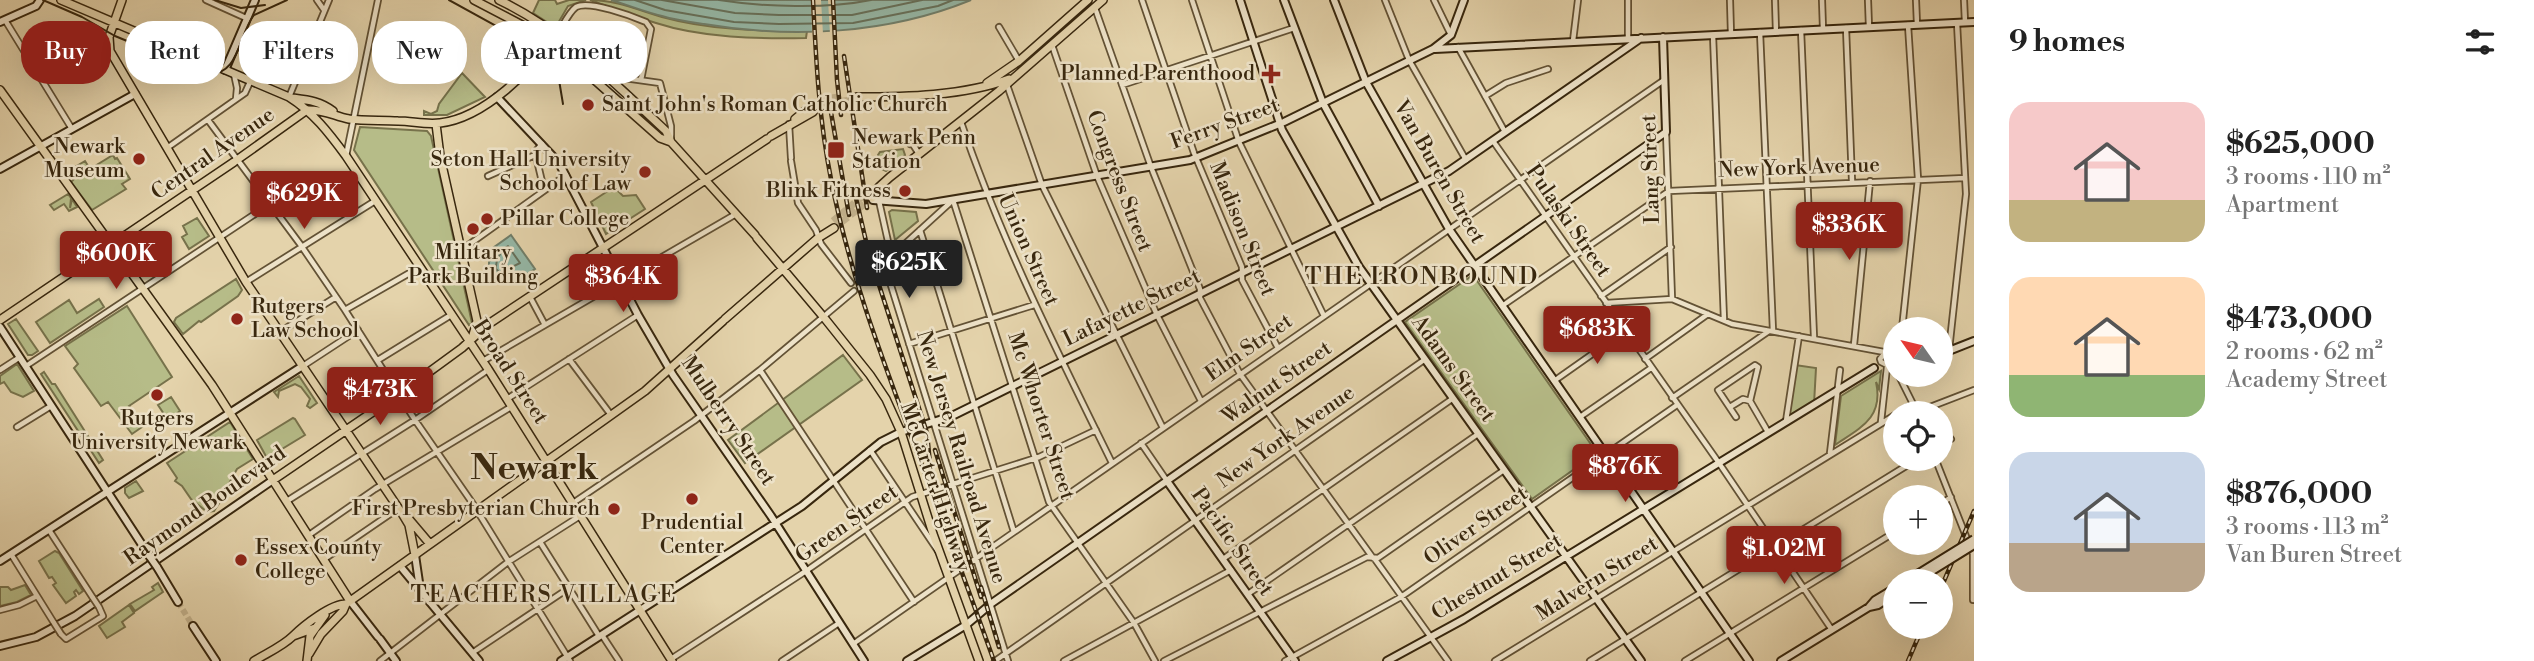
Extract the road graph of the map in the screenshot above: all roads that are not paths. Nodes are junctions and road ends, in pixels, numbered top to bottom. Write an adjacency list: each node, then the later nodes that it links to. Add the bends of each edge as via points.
1 (40, 0): 34 (street)
2 (61, 0): 40 (main road)
3 (122, 0): 40 (main road)
4 (206, 0): 30 (street)
5 (255, 0): 31 (street)
6 (317, 0): 32 (street)
7 (329, 0): 32 (street)
8 (378, 0): 97 (street)
9 (474, 0): 35 (main road, McCarter Highway)
10 (499, 0): 36 (main road, McCarter Highway)
11 (1088, 0): 68 (main road)
12 (1103, 0): 29 (main road)
13 (1142, 0): 71 (street, Madison Street)
14 (1192, 0): 66 (street)
15 (1240, 0): 60 (street, Adams Street)
16 (1284, 0): 48 (street)
17 (1334, 0): 77 (street, Van Buren Street)
18 (1385, 0): 67 (street)
19 (1434, 0): 55 (street)
20 (1464, 0): 55 (street)
21 (1578, 0): 61 (street)
22 (1628, 0): 58 (street)
23 (1730, 0): 54 (street)
24 (1775, 0): 53 (street)
25 (1822, 0): 50 (street)
26 (1868, 0): 46 (street)
27 (1916, 0): 43 (street)
28 (1964, 0): 42 (street)
29 (1095, 3): 62 (main road); 83 (street)
30 (231, 10): 31 (street); 33 (street)
31 (250, 11): 33 (street)
32 (324, 11): 88 (street)
33 (246, 19): 70 (street)
34 (2, 21): 103 (street)
35 (514, 21)
36 (536, 21)
37 (566, 21): 38 (street, via 573,9 586,3)
38 (643, 21)
39 (1974, 22): 42 (street)
40 (113, 23): 47 (main road); 86 (main road, via 108,47)
41 (647, 23): 65 (street, via 652,29)
42 (1961, 23): 43 (street); 124 (street)
43 (1917, 24): 44 (street)
44 (1908, 25): 46 (street); 125 (street)
45 (999, 27): 68 (street)
46 (1869, 27): 49 (street)
47 (125, 28)
48 (1294, 28): 60 (street); 92 (street)
49 (1846, 28): 50 (street); 128 (street)
50 (1823, 29): 51 (street)
51 (1801, 30): 53 (street); 130 (street)
52 (1760, 32): 53 (street); 54 (street); 133 (street)
53 (1776, 32)
54 (1731, 34): 56 (street)
55 (1451, 35): 63 (street); 64 (street, Ferry Street)
56 (1713, 35): 57 (street); 134 (street)
57 (1663, 37): 59 (street); 74 (street, Lang Street)
58 (1628, 38): 59 (street); 61 (street)
59 (1641, 38): 104 (street, Lafayette Street)
60 (1253, 41): 66 (street); 100 (street, Adams Street)
61 (1573, 41): 63 (street)
62 (1052, 45): 75 (main road, via 1015,77); 123 (street, Congress Street)
63 (1458, 47): 64 (street); 87 (street)
64 (1433, 49): 67 (street, Ferry Street)
65 (647, 52)
66 (1210, 55): 71 (street); 106 (street)
67 (1409, 60): 77 (street, Ferry Street); 118 (street)
68 (1019, 61): 75 (main road)
69 (1548, 69): 87 (street, via 1506,83)
70 (225, 70): 72 (main road)
71 (1167, 70): 83 (street); 116 (street, Madison Street)
72 (234, 74): 73 (main road); 91 (street)
73 (239, 76)
74 (1665, 79): 105 (street, Lang Street); 127 (street, Elm Street)
75 (1003, 80): 84 (main road); 93 (main road); 132 (street)
76 (647, 81): 108 (street, via 660,83)
77 (1366, 82): 92 (street, Ferry Street); 131 (street, Van Buren Street)
78 (249, 84): 91 (street)
79 (255, 84): 88 (main road)
80 (513, 84): 89 (main road)
81 (600, 84): 108 (main road, McCarter Highway, via 660,138)
82 (615, 84): 108 (main road, McCarter Highway, via 666,131)
83 (1122, 85): 119 (street)
84 (980, 87): 90 (main road); 93 (main road, via 985,94)
85 (0, 90): 111 (main road)
86 (135, 94): 103 (street); 112 (main road)
87 (1485, 96): 104 (street)
88 (289, 97): 95 (main road, Broad Street); 96 (main road, via 314,100)
89 (497, 97): 101 (main road, via 460,118); 109 (street, Mulberry Street)
90 (859, 98)
91 (235, 100): 98 (street)
92 (1323, 103): 100 (street, Ferry Street); 143 (street)
93 (979, 105): 99 (main road)
94 (813, 108): 102 (main road, Raymond Boulevard)
95 (307, 110): 96 (main road); 115 (main road, Broad Street); 117 (main road, Central Avenue)
96 (336, 114): 97 (main road)
97 (354, 119): 101 (main road); 115 (street)
98 (208, 120): 112 (street); 117 (street)
99 (960, 121): 113 (main road); 138 (street, Union Street)
100 (1280, 123): 106 (street, Ferry Street); 147 (street, Adams Street)
101 (436, 124): 155 (main road)
102 (789, 124): 126 (main road, Raymond Boulevard); 151 (street, via 798,203)
103 (72, 129): 111 (street)
104 (1505, 132): 107 (street, Lafayette Street)
105 (1666, 132): 137 (street, Lang Street); 145 (street, Walnut Street)
106 (1238, 141): 116 (street, Ferry Street); 157 (street)
107 (1493, 141): 118 (street, Lafayette Street); 127 (street, Pulaski Street)
108 (671, 142): 126 (main road, McCarter Highway)
109 (543, 143): 114 (street); 121 (street, Mulberry Street)
110 (910, 144): 113 (street)
111 (40, 147): 120 (street); 152 (main road)
112 (167, 148): 136 (main road)
113 (919, 154): 139 (main road)
114 (535, 155): 122 (street); 135 (street)
115 (346, 156): 141 (main road, Broad Street)
116 (1196, 158): 119 (street, Ferry Street); 163 (street, Madison Street)
117 (237, 160): 136 (main road, Central Avenue); 142 (street)
118 (1466, 160): 131 (street, Lafayette Street)
119 (1151, 167): 123 (street, Ferry Street); 170 (street)
120 (0, 169)
121 (566, 175): 135 (street); 156 (street, Mulberry Street)
122 (488, 176)
123 (1097, 176): 132 (street, Ferry Street); 182 (street, Congress Street)
124 (1965, 178): 125 (street, New York Avenue); 186 (street)
125 (1918, 179): 129 (street, New York Avenue); 185 (street)
126 (706, 180): 144 (main road, McCarter Highway); 156 (main road, Raymond Boulevard)
127 (1520, 180): 145 (street, Pulaski Street); 148 (street, Elm Street)
128 (1852, 181): 129 (street, New York Avenue); 130 (street, New York Avenue)
129 (1870, 181): 204 (street)
130 (1807, 183): 133 (street, New York Avenue); 200 (street)
131 (1423, 184): 143 (street, Lafayette Street); 148 (street, Van Buren Street)
132 (1042, 185): 138 (street, Ferry Street); 198 (street)
133 (1767, 185): 134 (street, New York Avenue); 195 (street)
134 (1719, 187): 137 (street, New York Avenue); 190 (street)
135 (545, 190): 155 (street)
136 (191, 191): 150 (main road); 152 (main road, Central Avenue)
137 (1669, 191): 154 (street, Lang Street); 159 (street, New York Avenue)
138 (985, 193): 140 (street, Ferry Street); 176 (street, Union Street)
139 (875, 195): 140 (street, Ferry Street, via 926,204); 158 (street)
140 (954, 200): 149 (street); 187 (street, Mc Whorter Street)
141 (375, 201): 153 (street); 161 (main road, Broad Street)
142 (270, 204): 150 (street); 153 (street)
143 (1380, 206): 147 (street, Lafayette Street)
144 (736, 214): 162 (main road, McCarter Highway); 165 (street)
145 (1546, 216): 159 (street, Pulaski Street); 160 (street, Walnut Street)
146 (832, 227): 151 (main road)
147 (1336, 227): 157 (street, Lafayette Street); 167 (street, Adams Street)
148 (1449, 229): 160 (street, Van Buren Street); 167 (street, Elm Street)
149 (920, 230): 158 (street); 196 (street)
150 (219, 238): 164 (main road); 168 (street)
151 (818, 238): 162 (main road); 166 (street)
152 (111, 245): 168 (main road); 188 (main road, Central Avenue)
153 (302, 247): 164 (street); 172 (street)
154 (1671, 247): 171 (street); 174 (street, Lang Street)
155 (461, 248): 202 (main road, via 477,325)
156 (603, 248): 165 (street, Mulberry Street); 173 (main road, Raymond Boulevard)
157 (1291, 249): 163 (street, Lafayette Street); 184 (street)
158 (891, 255): 203 (street, New Jersey Railroad Avenue, via 884,263)
159 (1573, 256): 171 (street, Pulaski Street); 177 (street, New York Avenue)
160 (1474, 266): 177 (street, Van Buren Street); 189 (street, Walnut Street)
161 (420, 267): 178 (street); 180 (main road, Broad Street)
162 (783, 269): 183 (main road, McCarter Highway); 225 (main road)
163 (1242, 273): 170 (street, Lafayette Street); 205 (street, Madison Street)
164 (246, 282): 197 (main road)
165 (621, 282): 181 (street, Mulberry Street); 191 (street)
166 (851, 283)
167 (1370, 283): 184 (street, Elm Street); 189 (street, Adams Street)
168 (142, 289): 218 (street); 247 (main road)
169 (853, 291): 183 (street)
170 (1200, 293): 182 (street, Lafayette Street); 228 (street)
171 (1601, 296): 175 (street, Pulaski Street)
172 (336, 297): 178 (street); 197 (street)
173 (530, 298): 191 (street); 202 (main road, Raymond Boulevard, via 483,328)
174 (1672, 299): 175 (street); 179 (street)
175 (1605, 303): 194 (street, Pulaski Street)
176 (1034, 304): 187 (street); 216 (street, Union Street)
177 (1502, 306): 229 (street, Van Buren Street)
178 (345, 310): 193 (street)
179 (1709, 313): 190 (street); 211 (street)
180 (452, 315): 202 (main road, Broad Street); 213 (street)
181 (638, 315): 210 (street); 225 (street, Mulberry Street)
182 (1157, 315): 198 (street, Lafayette Street); 238 (street, Congress Street)
183 (823, 316): 226 (street); 260 (main road, McCarter Highway, via 881,390)
184 (1324, 316): 205 (street, Elm Street)
185 (1903, 317)
186 (1953, 317)
187 (992, 318): 196 (street); 230 (street, Mc Whorter Street)
188 (0, 320)
189 (1397, 320): 214 (street, Adams Street); 246 (street, Walnut Street)
190 (1724, 320): 195 (street)
191 (545, 325): 215 (street)
192 (0, 327): 209 (street)
193 (358, 330): 213 (street); 220 (street)
194 (1625, 331): 211 (street, Pulaski Street); 229 (street)
195 (1771, 331): 199 (street); 235 (street)
196 (951, 332): 203 (street); 242 (street)
197 (279, 333): 220 (main road)
198 (1115, 335): 216 (street, Lafayette Street); 257 (street)
199 (1799, 336): 200 (street); 253 (street)
200 (1814, 337): 204 (street)
201 (1974, 341): 206 (street)
202 (470, 342): 215 (main road, Broad Street); 234 (main road, Raymond Boulevard)
203 (909, 344): 254 (street, New Jersey Railroad Avenue)
204 (1854, 345): 207 (street)
205 (1278, 348): 228 (street, Elm Street)
206 (1953, 349)
207 (1883, 352)
208 (1883, 355): 212 (street)
209 (20, 357): 218 (street); 224 (street)
210 (569, 359): 236 (street); 248 (street)
211 (1645, 359): 221 (street, Pulaski Street)
212 (1880, 359): 217 (street); 222 (street)
213 (377, 360): 234 (street)
214 (1424, 360): 237 (street, Adams Street); 265 (street, New York Avenue)
215 (483, 361): 223 (main road, Broad Street)
216 (1062, 361): 230 (street, Lafayette Street); 258 (street, Union Street)
217 (1883, 363)
218 (26, 366): 241 (street)
219 (1883, 366): 222 (street)
220 (301, 367): 247 (street); 259 (main road)
221 (1651, 368): 235 (street, Pulaski Street); 250 (street)
222 (1874, 368): 232 (street, Chestnut Street)
223 (488, 369): 236 (main road, Broad Street); 252 (street)
224 (0, 370)
225 (670, 370): 248 (main road); 249 (street, Mulberry Street)
226 (760, 370): 249 (street); 278 (street)
227 (1840, 370): 232 (street)
228 (1240, 374): 238 (street, Elm Street); 246 (street)
229 (1554, 381): 250 (street, Van Buren Street)
230 (1012, 386): 242 (street, Lafayette Street); 270 (street, Mc Whorter Street)
231 (1884, 387): 255 (street)
232 (1837, 390): 253 (street, Chestnut Street); 269 (street)
233 (1974, 390): 240 (street)
234 (399, 394): 252 (street); 259 (main road, Raymond Boulevard)
235 (1672, 398): 243 (street, Pulaski Street)
236 (507, 399): 244 (main road, Broad Street)
237 (1452, 399): 262 (street, Adams Street); 282 (street)
238 (1201, 401): 257 (street, Elm Street)
239 (1750, 401): 245 (street, via 1743,399); 245 (street, via 1755,365 1718,390); 261 (street)
240 (1947, 401)
241 (52, 405): 256 (street); 283 (street)
242 (974, 405): 254 (street, Lafayette Street); 275 (street)
243 (1677, 405): 268 (street, Oliver Street); 273 (street, Pulaski Street)
244 (512, 407): 266 (street); 271 (main road, Broad Street)
245 (1730, 407): 251 (street)
246 (1267, 411): 265 (street); 279 (street, Walnut Street)
247 (230, 412): 277 (main road); 283 (street)
248 (611, 415): 271 (main road)
249 (701, 415): 287 (street); 297 (street, Mulberry Street)
250 (1580, 417): 268 (street, Van Buren Street)
251 (1736, 417)
252 (415, 420): 266 (street); 267 (street)
253 (1786, 421): 261 (street, Chestnut Street)
254 (933, 422): 260 (street, Lafayette Street); 280 (street, New Jersey Railroad Avenue)
255 (1881, 422): 269 (street, Malvern Street)
256 (17, 427)
257 (1163, 428): 263 (street, Elm Street)
258 (1096, 430): 270 (street, Green Street); 272 (street, Union Street)
259 (346, 431): 267 (main road); 277 (main road, Raymond Boulevard)
260 (901, 432): 264 (street, Lafayette Street); 284 (main road, McCarter Highway)
261 (1768, 432): 273 (street, Chestnut Street)
262 (1478, 434): 274 (street, Adams Street); 298 (street)
263 (1141, 443): 272 (street, Elm Street); 279 (street, Pacific Street)
264 (870, 450): 278 (street, Lafayette Street); 288 (street)
265 (1295, 450): 282 (street); 296 (street, New York Avenue)
266 (437, 452): 281 (street); 293 (street)
267 (361, 454): 281 (main road); 285 (street)
268 (1605, 454): 291 (street, Oliver Street); 292 (street, Van Buren Street)
269 (1829, 454): 289 (street, Malvern Street)
270 (1036, 458): 275 (street, Green Street); 290 (street, Mc Whorter Street)
271 (545, 460): 287 (main road, Broad Street); 293 (main road)
272 (1112, 463): 290 (street, Elm Street)
273 (1719, 463): 289 (street, Pulaski Street); 292 (street, Chestnut Street)
274 (1504, 470): 291 (street, Adams Street); 317 (street)
275 (995, 471): 280 (street, Green Street); 301 (street)
276 (1898, 471): 309 (street)
277 (273, 480): 285 (main road); 363 (street, Raymond Boulevard, via 75,616 36,636)
278 (834, 481): 297 (street, Lafayette Street); 299 (street)
279 (1167, 481): 296 (street, Pacific Street); 307 (street, Walnut Street)
280 (953, 484): 284 (street, Green Street); 316 (street, New Jersey Railroad Avenue)
281 (382, 485): 294 (main road); 302 (street)
282 (1323, 489): 298 (street); 318 (street)
283 (108, 492): 300 (street); 339 (street, bridge)
284 (920, 494): 288 (street, Green Street); 314 (main road, McCarter Highway)
285 (285, 502): 302 (main road)
286 (1953, 502): 311 (street)
287 (572, 503): 295 (main road, Broad Street)
288 (904, 503): 299 (street, Green Street); 314 (street)
289 (1748, 505): 309 (street, Pulaski Street); 310 (street, Malvern Street)
290 (1051, 506): 301 (street, Elm Street); 307 (street, Mc Whorter Street)
291 (1531, 507): 315 (street, Adams Street); 336 (street, Oliver Street)
292 (1643, 509): 310 (street, Van Buren Street); 315 (street, Chestnut Street)
293 (477, 510): 306 (main road); 321 (street)
294 (401, 511): 306 (main road); 313 (main road); 319 (street)
295 (580, 516): 305 (street); 347 (main road, Broad Street)
296 (1195, 519): 318 (street, Pacific Street); 328 (street, New York Avenue)
297 (776, 523): 326 (street, Mulberry Street); 347 (street, Lafayette Street)
298 (1348, 524): 317 (street); 333 (street)
299 (866, 529): 326 (street, Green Street); 342 (street)
300 (50, 530): 312 (street); 335 (street, bridge, via 104,614 63,636)
301 (1014, 532): 316 (street, Elm Street)
302 (307, 537): 319 (main road)
303 (1883, 539): 330 (street)
304 (1974, 539): 323 (street, bridge)
305 (540, 542): 321 (street); 329 (street)
306 (430, 544): 313 (main road)
307 (1078, 544): 328 (street, Mc Whorter Street); 343 (street, Walnut Street)
308 (1974, 545): 324 (street, bridge)
309 (1776, 547): 330 (street, Pulaski Street); 332 (street)
310 (1673, 551): 332 (street, Van Buren Street); 337 (street, Malvern Street)
311 (1974, 553): 338 (street)
312 (11, 554): 320 (street); 335 (street)
313 (415, 555): 322 (main road); 331 (street)
314 (940, 555): 327 (main road, McCarter Highway)
315 (1566, 556): 337 (street, Adams Street); 360 (street, Chestnut Street)
316 (976, 558): 327 (street, Elm Street); 343 (street, New Jersey Railroad Avenue)
317 (1373, 558): 336 (street); 348 (street)
318 (1223, 559): 325 (street, Pacific Street)
319 (322, 560): 341 (main road)
320 (0, 561)
321 (508, 562): 345 (street); 350 (street)
322 (400, 566): 331 (street); 341 (main road)
323 (1925, 569)
324 (1935, 569)
325 (1231, 570): 333 (street, Pacific Street); 352 (street)
326 (806, 571): 351 (street, Mulberry Street); 369 (street, Green Street)
327 (949, 579): 342 (street, Elm Street); 353 (main road, McCarter Highway)
328 (1105, 583): 352 (street, Mc Whorter Street); 366 (street, New York Avenue)
329 (569, 588): 345 (street); 358 (street)
330 (1805, 588): 356 (street, Pulaski Street); 357 (street)
331 (420, 589): 350 (street)
332 (1702, 593): 357 (street, Van Buren Street); 361 (street)
333 (1248, 594): 348 (street, Pacific Street)
334 (1883, 595): 344 (street)
335 (37, 596): 346 (street)
336 (1401, 597): 360 (street); 370 (street, Oliver Street)
337 (1597, 599): 361 (street, Adams Street); 388 (street, Malvern Street)
338 (1973, 600)
339 (178, 602)
340 (1883, 602): 344 (street)
341 (348, 603): 349 (main road, via 341,603); 364 (street)
342 (914, 603): 362 (street, Elm Street)
343 (990, 605): 353 (street, Walnut Street); 366 (street, New Jersey Railroad Avenue)
344 (1869, 607): 356 (street)
345 (537, 608): 365 (street); 368 (street)
346 (0, 610)
347 (640, 610): 358 (street, Lafayette Street); 369 (main road, Broad Street)
348 (1260, 612): 370 (street, Pacific Street); 385 (street)
349 (332, 614): 355 (main road); 359 (main road, via 323,612); 367 (main road)
350 (441, 614): 364 (street); 365 (street)
351 (839, 623): 362 (street, Mulberry Street); 377 (street)
352 (1134, 623): 383 (street); 384 (street, Mc Whorter Street)
353 (966, 625): 379 (street, Walnut Street); 380 (main road, McCarter Highway)
354 (193, 626): 371 (street)
355 (314, 628): 359 (main road); 367 (main road)
356 (1832, 630): 393 (street)
357 (1730, 634): 391 (street); 392 (street, Van Buren Street)
358 (601, 635): 368 (street, Lafayette Street); 376 (street)
359 (293, 636): 372 (main road)
360 (1430, 638): 386 (street, Chestnut Street); 387 (street)
361 (1625, 639): 389 (street); 390 (street, Adams Street)
362 (853, 644): 378 (street, Mulberry Street)
363 (0, 646)
364 (390, 653): 373 (street); 374 (street)
365 (472, 653): 375 (street)
366 (1006, 654): 381 (street, New York Avenue); 382 (street, New Jersey Railroad Avenue)
367 (308, 657)
368 (566, 660)
369 (672, 660)
370 (1291, 660)
371 (216, 661)
372 (254, 661)
373 (380, 661)
374 (396, 661)
375 (479, 661)
376 (619, 661)
377 (782, 661)
378 (864, 661)
379 (907, 661)
380 (979, 661)
381 (995, 661)
382 (1008, 661)
383 (1063, 661)
384 (1154, 661)
385 (1164, 661)
386 (1387, 661)
387 (1448, 661)
388 (1495, 661)
389 (1590, 661)
390 (1641, 661)
391 (1685, 661)
392 (1749, 661)
393 (1781, 661)

